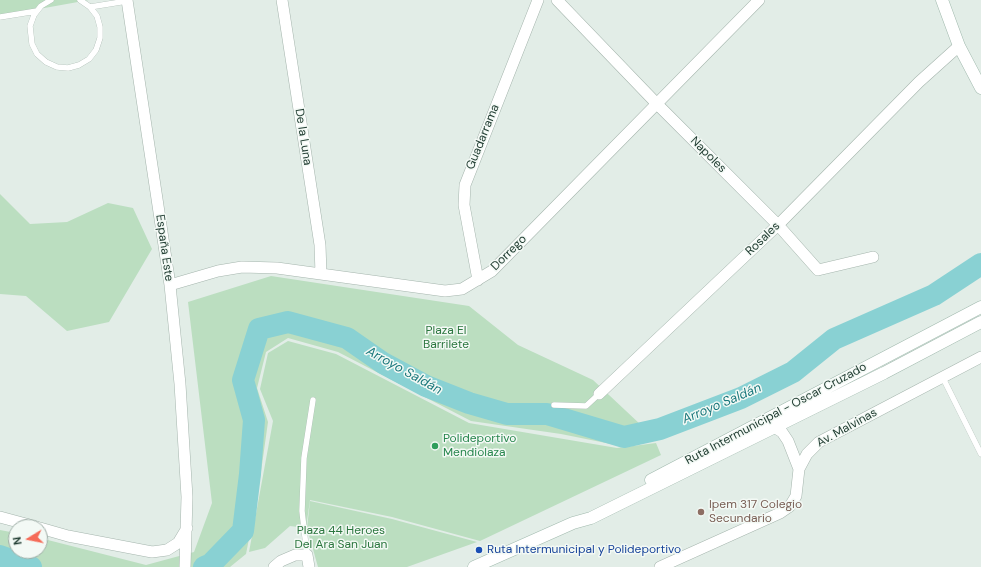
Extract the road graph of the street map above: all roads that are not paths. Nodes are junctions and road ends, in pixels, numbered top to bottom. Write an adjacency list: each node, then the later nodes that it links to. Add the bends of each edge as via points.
1 (51, 0): 10 (lane)
2 (80, 0): 9 (lane)
3 (127, 0): 9 (lane); 19 (street, España Este)
4 (282, 0): 17 (street, De la Luna, via 320,245)
5 (538, 0): 18 (street, Guadarrama, via 464,185 464,205)
6 (557, 0): 14 (street, Napoles)
7 (759, 0): 14 (street, Dorrego)
8 (942, 0): 12 (main road)
9 (90, 6): 10 (lane, via 99,21 99,44 89,59 68,68 46,62 34,49 30,38 30,26)
10 (37, 11): 11 (lane)
11 (0, 17)
12 (959, 46): 13 (main road); 15 (street, Rosales)
13 (981, 88)
14 (657, 104): 15 (street, Napoles); 18 (street, Dorrego, via 492,271)
15 (778, 225): 16 (street, Napoles, via 818,270); 26 (street, Rosales)
16 (873, 257)
17 (321, 274): 18 (street, Dorrego, via 445,291 462,289); 19 (street, Dorrego, via 277,268 242,267)
18 (478, 280)
19 (170, 285): 33 (street, España Este, via 180,384)
20 (981, 307): 32 (main road, Ruta Intermunicipal - Oscar Cruzado, via 594,509)
21 (981, 322): 24 (main road, Ruta Intermunicipal - Oscar Cruzado)
22 (981, 327): 24 (street, via 909,364)
23 (981, 357): 25 (street, Av. Malvinas)
24 (884, 373): 29 (main road, Ruta Intermunicipal - Oscar Cruzado)
25 (943, 378): 30 (lane); 31 (street, Av. Malvinas, via 819,442 807,454)
26 (599, 394): 28 (lane, Rosales, via 586,406)
27 (313, 400): 35 (lane, via 304,458 302,511)
28 (554, 405)
29 (774, 427): 31 (street, via 782,432); 32 (main road, Ruta Intermunicipal - Oscar Cruzado, via 591,518)
30 (981, 454)
31 (799, 468): 36 (street, Av. Malvinas, via 796,496 790,506)
32 (572, 523): 40 (main road, Ruta Intermunicipal - Oscar Cruzado)
33 (187, 528): 34 (street, via 178,543 167,550 152,552); 37 (street, España Este)
34 (48, 530)
35 (307, 555): 38 (street, via 295,555); 39 (street)
36 (682, 562): 41 (street, Av. Malvinas)
37 (186, 565)
38 (274, 567)
39 (309, 567)
40 (474, 567)
41 (660, 567)

